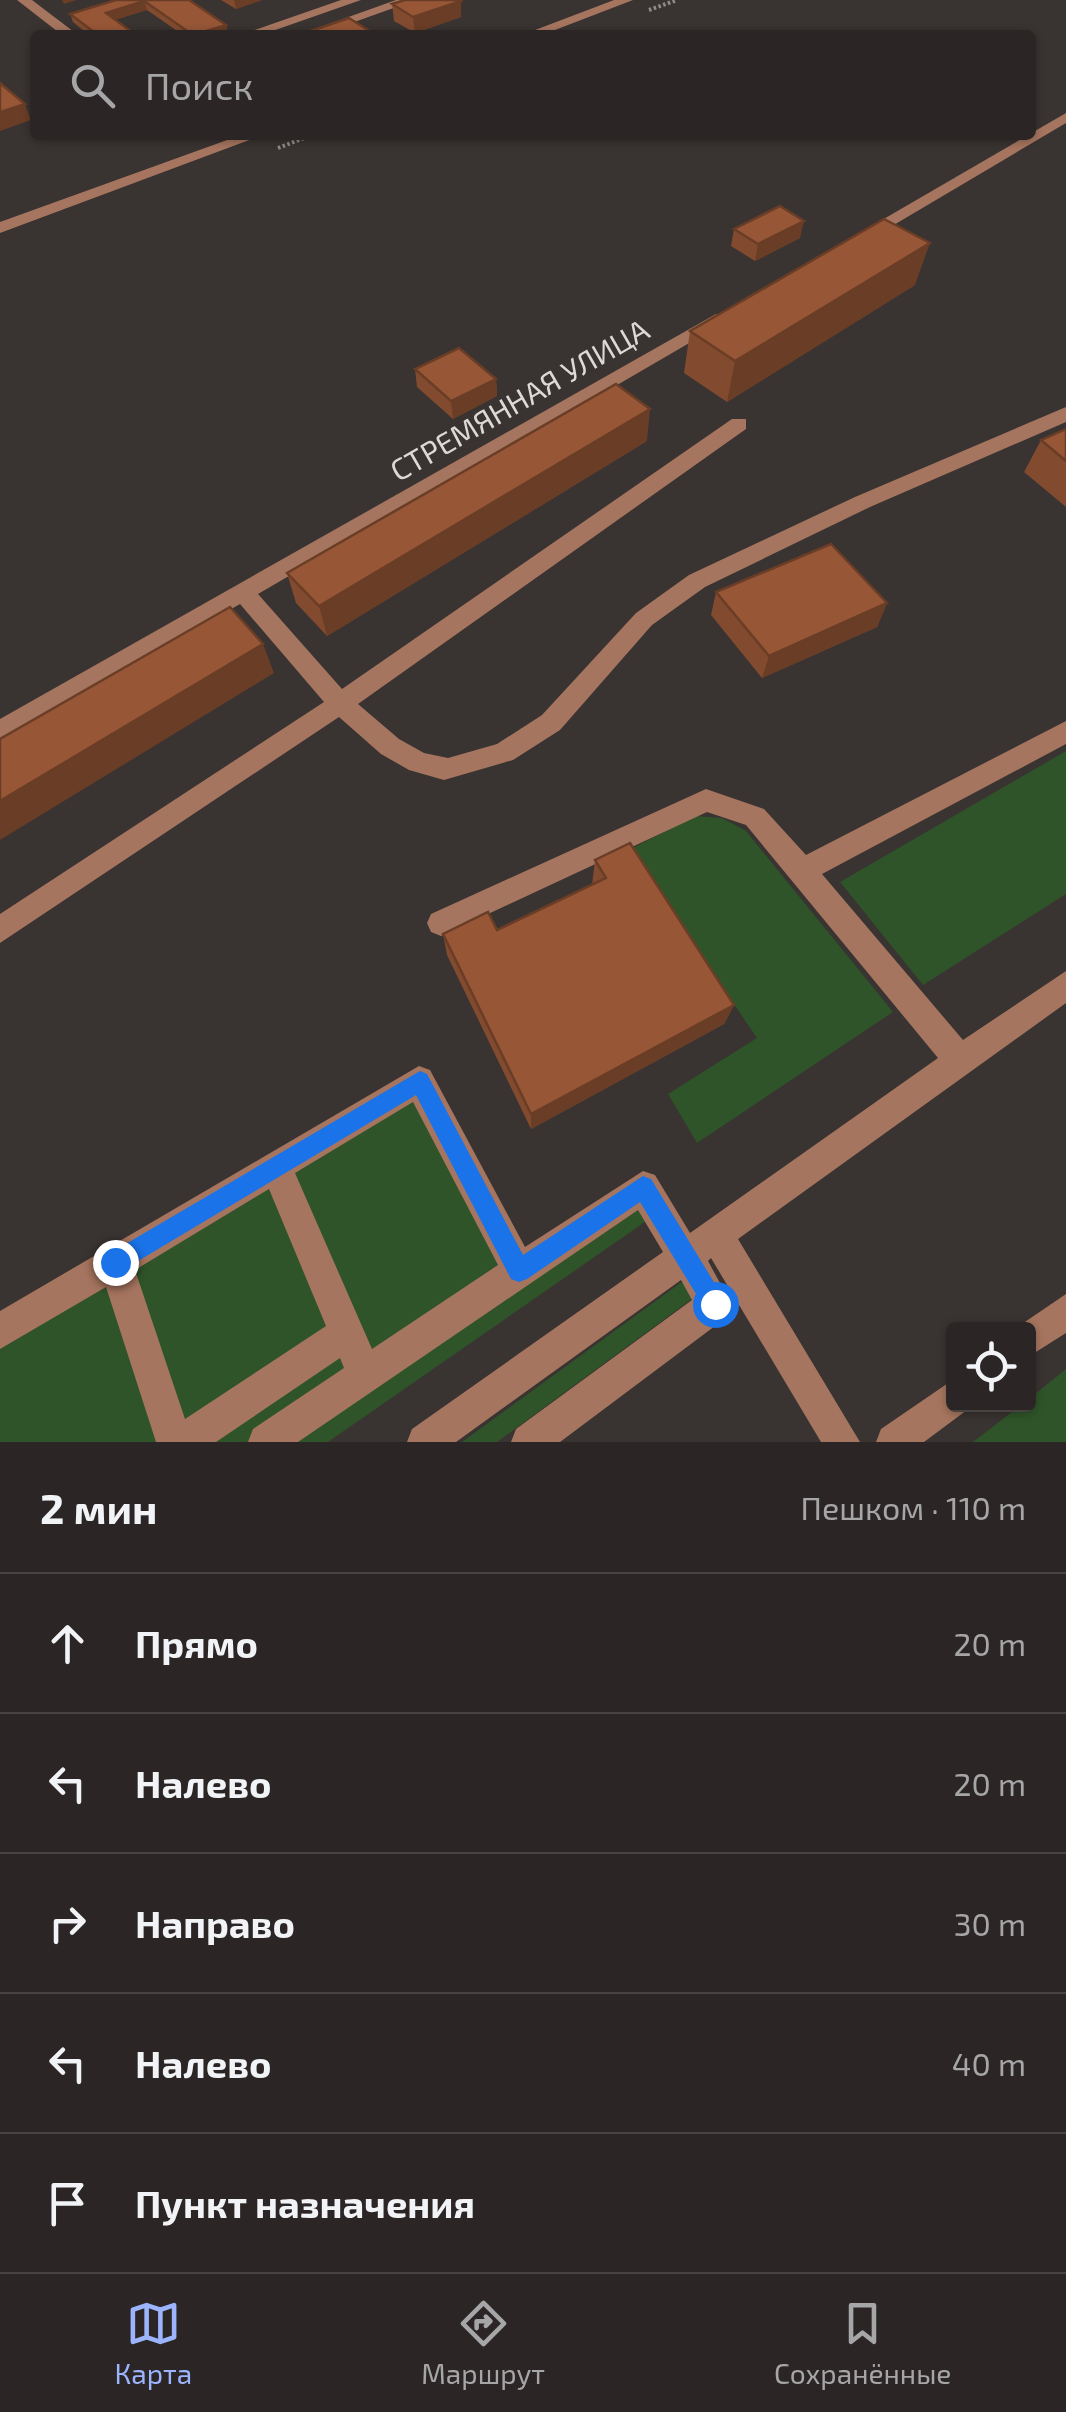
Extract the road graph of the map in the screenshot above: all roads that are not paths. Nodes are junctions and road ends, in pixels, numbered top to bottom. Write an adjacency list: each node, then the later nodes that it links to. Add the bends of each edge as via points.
1 (24, 0): 5 (street)
2 (354, 0): 6 (street)
3 (409, 0): 7 (street)
4 (618, 1): 8 (street)
5 (64, 30)
6 (262, 30)
7 (320, 30)
8 (542, 30)
9 (1066, 117): 10 (street)
10 (1036, 135)
11 (206, 140): 14 (street)
12 (241, 140): 14 (street)
13 (1027, 140): 16 (street)
14 (217, 149): 15 (street)
15 (0, 228)
16 (842, 248)
17 (740, 307): 20 (street, СТРЕМЯННАЯ УЛИЦА)
18 (1066, 414): 21 (street, via 699,578 644,619 590,686 530,742 501,754 445,769 398,754)
19 (739, 424): 21 (street)
20 (243, 592): 21 (street); 22 (street, СТРЕМЯННАЯ УЛИЦА)
21 (341, 702): 26 (street)
22 (0, 731)
23 (1066, 732): 24 (street)
24 (802, 870): 25 (street, via 755,817 706,800); 28 (street)
25 (441, 923)
26 (0, 930)
27 (1066, 986): 28 (street)
28 (960, 1061): 30 (street)
29 (276, 1167): 32 (street); 33 (street, via 420,1081); 36 (street)
30 (716, 1234): 31 (street); 45 (street)
31 (686, 1256): 33 (street, via 643,1187); 43 (street); 44 (street, via 715,1304)
32 (115, 1262): 35 (street); 40 (street)
33 (519, 1271): 38 (street)
34 (1066, 1311): 37 (street)
35 (0, 1331)
36 (347, 1334): 38 (street); 41 (street)
37 (1036, 1334)
38 (365, 1375): 42 (street)
39 (946, 1403): 46 (street)
40 (174, 1442)
41 (183, 1442)
42 (266, 1442)
43 (425, 1442)
44 (529, 1442)
45 (842, 1442)
46 (894, 1442)

